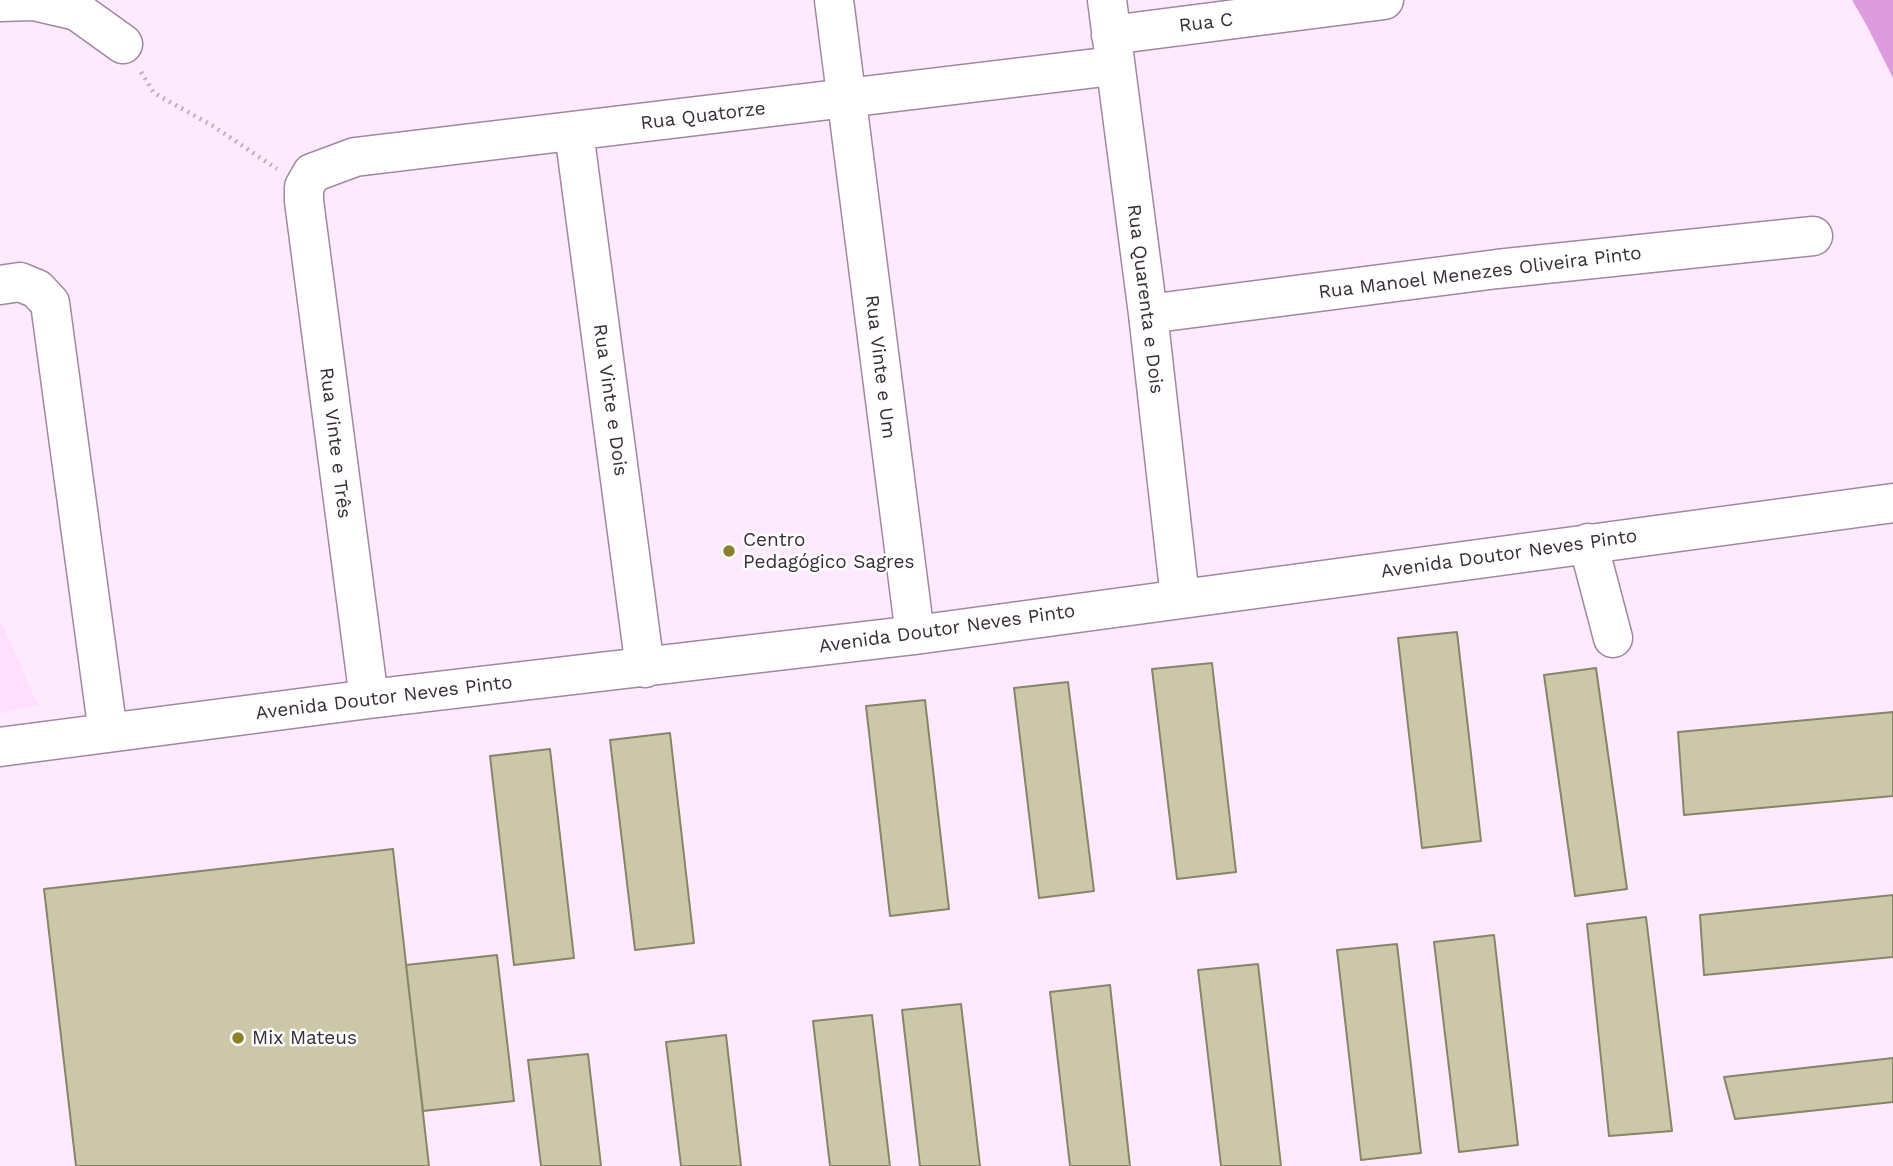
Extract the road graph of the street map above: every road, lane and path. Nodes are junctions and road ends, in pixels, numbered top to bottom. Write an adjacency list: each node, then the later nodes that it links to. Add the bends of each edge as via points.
1 (834, 0): 6 (street, Rua Vinte e Um)
2 (1384, 0): 4 (street, Rua C)
3 (0, 2): 5 (street, via 34,1 77,11)
4 (1110, 34): 6 (street, Rua Quatorze); 11 (street, Rua Quarenta e Dois)
5 (123, 44): 8 (path, via 154,93)
6 (845, 99): 7 (street, Rua Quatorze); 15 (street, Rua Vinte e Um)
7 (574, 132): 8 (street, Rua Quatorze, via 355,157 312,173); 17 (street, Rua Vinte e Dois)
8 (304, 187): 18 (street, Rua Vinte e Três)
9 (1813, 236): 11 (street, Rua Manoel Menezes Oliveira Pinto, via 1497,269)
10 (0, 285): 19 (street, via 20,282 37,289 50,303)
11 (1148, 314): 14 (street, Rua Quarenta e Dois)
12 (1893, 503): 13 (street, Avenida Doutor Neves Pinto)
13 (1588, 543): 14 (street, Avenida Doutor Neves Pinto); 16 (street)
14 (1180, 598): 15 (street, Avenida Doutor Neves Pinto)
15 (915, 635): 17 (street, Avenida Doutor Neves Pinto)
16 (1613, 638)
17 (645, 668): 18 (street, Avenida Doutor Neves Pinto)
18 (369, 699): 19 (street, Avenida Doutor Neves Pinto)
19 (108, 733): 20 (street, Avenida Doutor Neves Pinto)
20 (0, 747)

